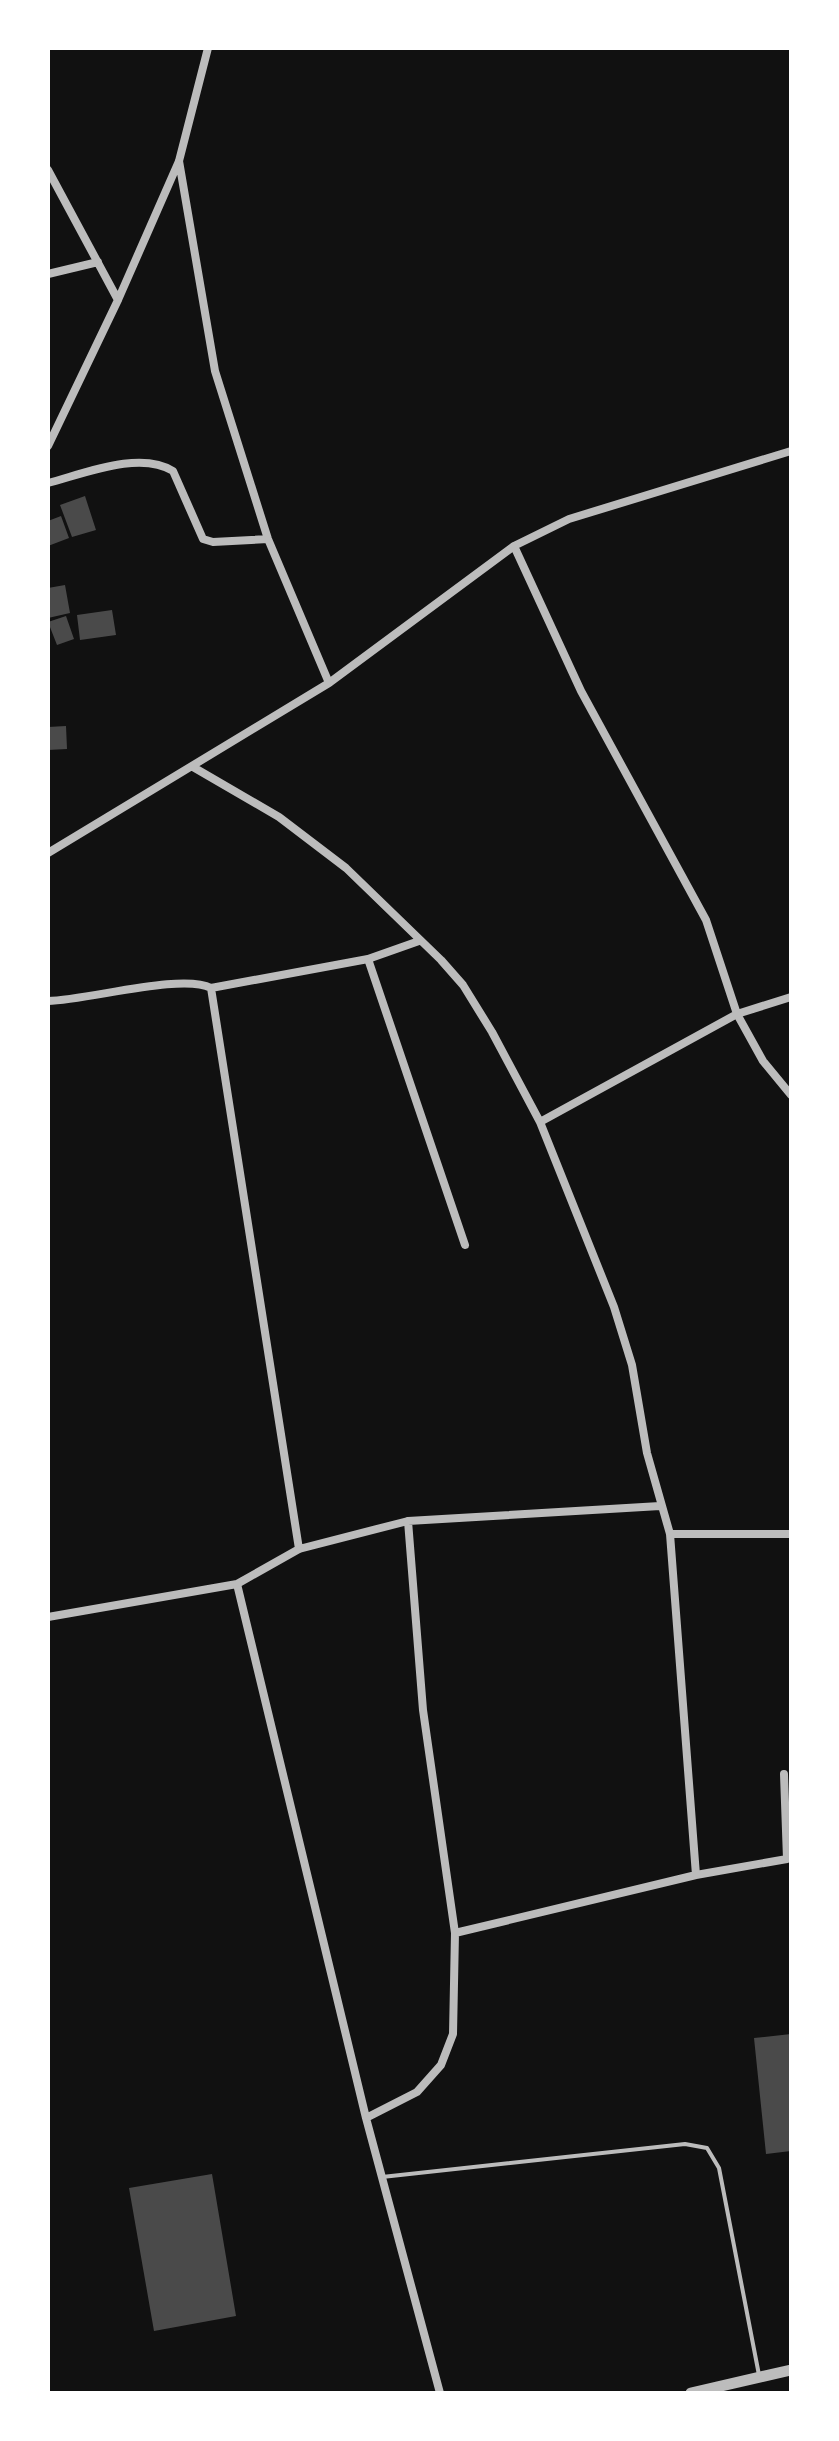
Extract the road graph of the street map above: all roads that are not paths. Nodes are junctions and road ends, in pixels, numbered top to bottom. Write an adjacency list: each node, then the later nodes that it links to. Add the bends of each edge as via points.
1 (208, 48): 2 (street)
2 (179, 161): 6 (street); 10 (street, via 215,371)
3 (48, 170): 4 (street)
4 (98, 262): 5 (street); 6 (street)
5 (48, 274)
6 (118, 300): 7 (street)
7 (48, 446)
8 (791, 451): 11 (street, via 569,519)
9 (48, 483): 10 (street, via 112,467 163,465 173,471 203,539)
10 (268, 539): 12 (street)
11 (514, 546): 12 (street); 20 (street, via 581,691 706,920)
12 (329, 683): 13 (street)
13 (193, 767): 14 (street); 15 (street, via 290,825 346,868)
14 (48, 853)
15 (419, 941): 16 (street); 22 (street, via 463,985)
16 (368, 959): 17 (street); 23 (street)
17 (211, 988): 19 (street, via 198,981); 28 (street)
18 (791, 997): 20 (street)
19 (48, 1001)
20 (737, 1014): 21 (street, via 763,1061); 22 (street)
21 (791, 1095)
22 (540, 1122): 24 (street, via 614,1307 632,1365)
23 (465, 1245)
24 (660, 1506): 25 (street); 26 (street)
25 (408, 1521): 28 (street); 33 (street, via 423,1710)
26 (670, 1534): 27 (street); 32 (street)
27 (791, 1534)
28 (299, 1549): 29 (street)
29 (237, 1584): 30 (street); 34 (street)
30 (48, 1617)
31 (784, 1774): 32 (street, via 787,1859)
32 (696, 1875): 33 (street)
33 (455, 1933): 34 (street, via 453,2034 441,2065 417,2092)
34 (366, 2118): 35 (street)
35 (382, 2177): 37 (lane, via 685,2144 707,2148 719,2168); 38 (street)
36 (791, 2370): 37 (street)
37 (760, 2378): 39 (street)
38 (440, 2393)
39 (691, 2393)

